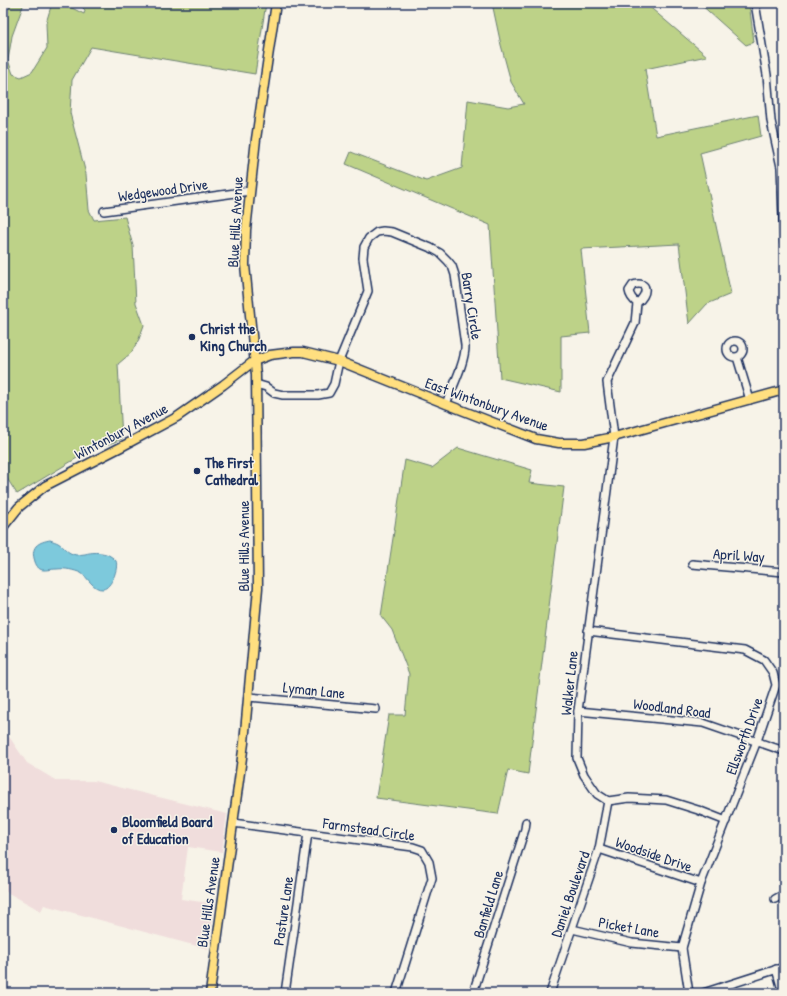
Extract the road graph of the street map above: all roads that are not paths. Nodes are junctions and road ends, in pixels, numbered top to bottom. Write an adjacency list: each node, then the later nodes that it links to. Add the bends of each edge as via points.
1 (276, 3): 3 (main road, Blue Hills Avenue)
2 (755, 3): 5 (street, via 767,75 771,121 781,167)
3 (250, 190): 4 (street, Wedgewood Drive); 8 (main road, Blue Hills Avenue, via 245,265)
4 (104, 211)
5 (784, 242)
6 (637, 303): 14 (street, Walker Lane, via 635,323 607,382)
7 (737, 358): 12 (street)
8 (254, 361): 9 (main road, East Wintonbury Avenue, via 270,355 294,352); 10 (main road, Blue Hills Avenue); 15 (main road, Wintonbury Avenue, via 177,417 46,486 19,507)
9 (340, 361): 10 (street, via 332,388 325,394 283,395); 13 (main road, East Wintonbury Avenue); 13 (street, Barry Circle, via 368,291 364,247 369,238 378,232 395,233 436,250 454,272 465,354)
10 (256, 384): 19 (main road, Blue Hills Avenue, via 258,588)
11 (784, 390): 12 (main road, East Wintonbury Avenue)
12 (750, 400): 14 (main road, East Wintonbury Avenue)
13 (446, 404): 14 (main road, East Wintonbury Avenue, via 536,439 559,443 584,443)
14 (614, 437): 18 (street, Walker Lane)
15 (3, 527)
16 (692, 564): 17 (street, April Way)
17 (784, 572)
18 (588, 631): 21 (street, Walker Lane); 22 (street, Ellsworth Drive, via 745,650 764,660 773,673 776,685)
19 (249, 697): 20 (street, Lyman Lane); 27 (main road, Blue Hills Avenue)
20 (376, 709)
21 (578, 711): 22 (street, Woodland Road, via 703,723); 24 (street, Walker Lane, via 577,758 584,775 597,794)
22 (757, 741): 23 (street, Woodland Road); 25 (street, Ellsworth Drive)
23 (784, 750)
24 (608, 801): 25 (street, via 629,798 666,800); 29 (street, Daniel Boulevard)
25 (726, 821): 30 (street, Ellsworth Drive)
26 (526, 822): 40 (street, Banfield Lane)
27 (233, 823): 28 (street, Farmstead Circle); 37 (main road, Blue Hills Avenue)
28 (308, 834): 38 (street, Pasture Lane); 39 (street, Farmstead Circle, via 413,847 422,850 429,862 432,878)
29 (599, 849): 30 (street, Woodside Drive); 33 (street, Daniel Boulevard)
30 (701, 884): 34 (street, Ellsworth Drive)
31 (784, 894): 32 (street)
32 (775, 899)
33 (572, 929): 34 (street, Picket Lane, via 632,943); 41 (street, Daniel Boulevard)
34 (682, 948): 42 (street, Ellsworth Drive)
35 (784, 967): 36 (street)
36 (776, 969): 43 (street); 44 (street)
37 (210, 993)
38 (285, 993)
39 (396, 993)
40 (473, 993)
41 (550, 993)
42 (690, 993)
43 (703, 993)
44 (783, 993)

